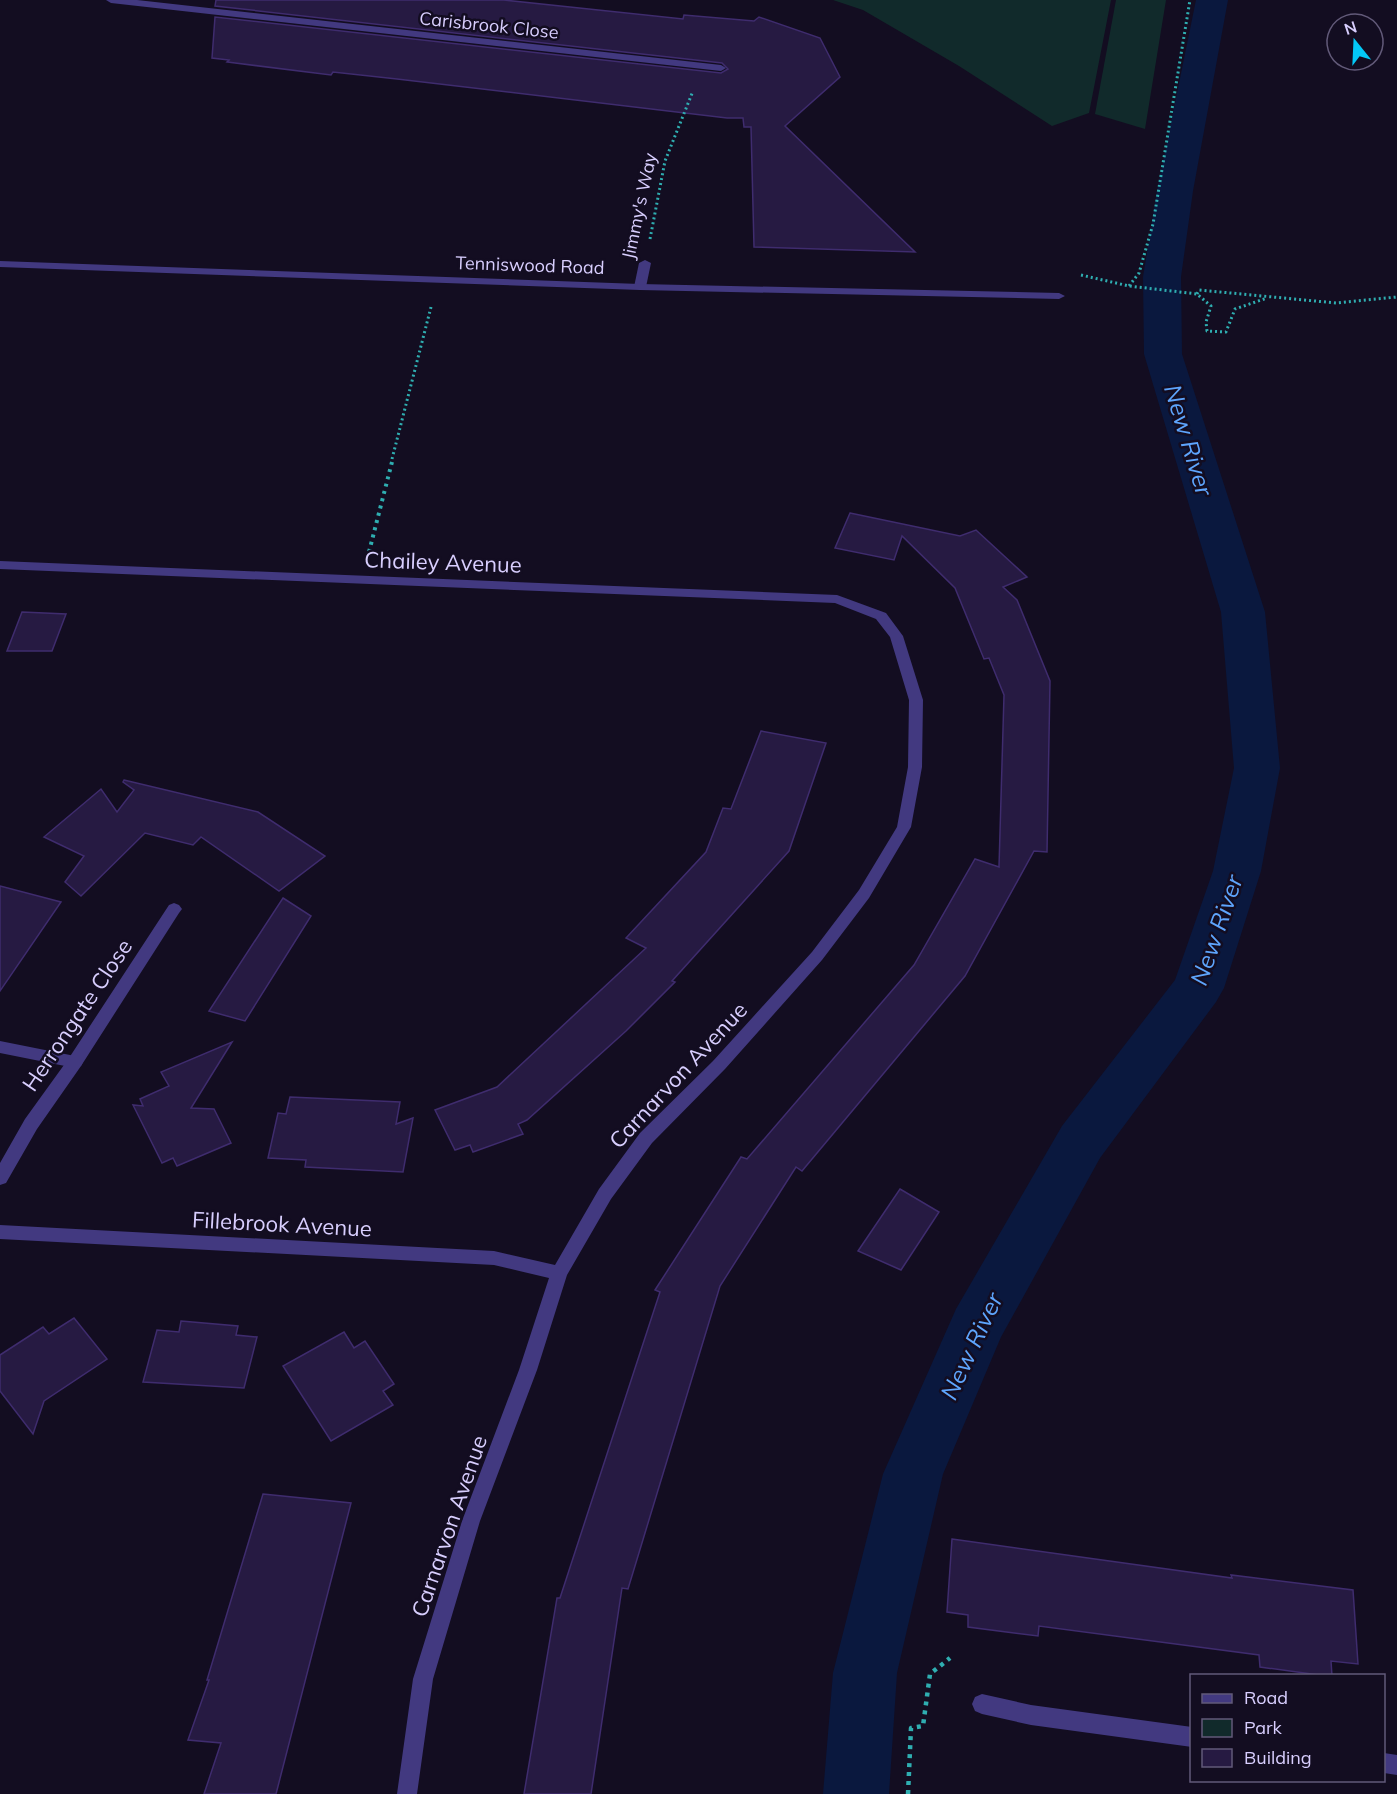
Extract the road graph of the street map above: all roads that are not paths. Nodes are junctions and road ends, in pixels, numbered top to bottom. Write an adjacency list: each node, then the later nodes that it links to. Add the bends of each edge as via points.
1 (111, 0): 2 (street, Carisbrook Close)
2 (721, 68)
3 (645, 263): 5 (street, Jimmy's Way)
4 (0, 264): 5 (street, Tenniswood Road)
5 (640, 287): 6 (street, Tenniswood Road)
6 (1059, 296)
7 (0, 565): 8 (street, Chailey Avenue, via 837,598)
8 (881, 616): 14 (street, Carnarvon Avenue, via 896,636 916,700 915,767 904,827 864,894 817,956 719,1065 646,1138 605,1194)
9 (174, 909): 11 (street, Herrongate Close)
10 (0, 1047): 11 (street)
11 (75, 1062): 12 (street, Herrongate Close, via 31,1124)
12 (0, 1178)
13 (0, 1232): 14 (street, Fillebrook Avenue, via 494,1258)
14 (560, 1274): 17 (street, Carnarvon Avenue, via 471,1521 423,1679)
15 (982, 1704): 16 (street, via 1031,1715)
16 (1190, 1737)
17 (407, 1794)

